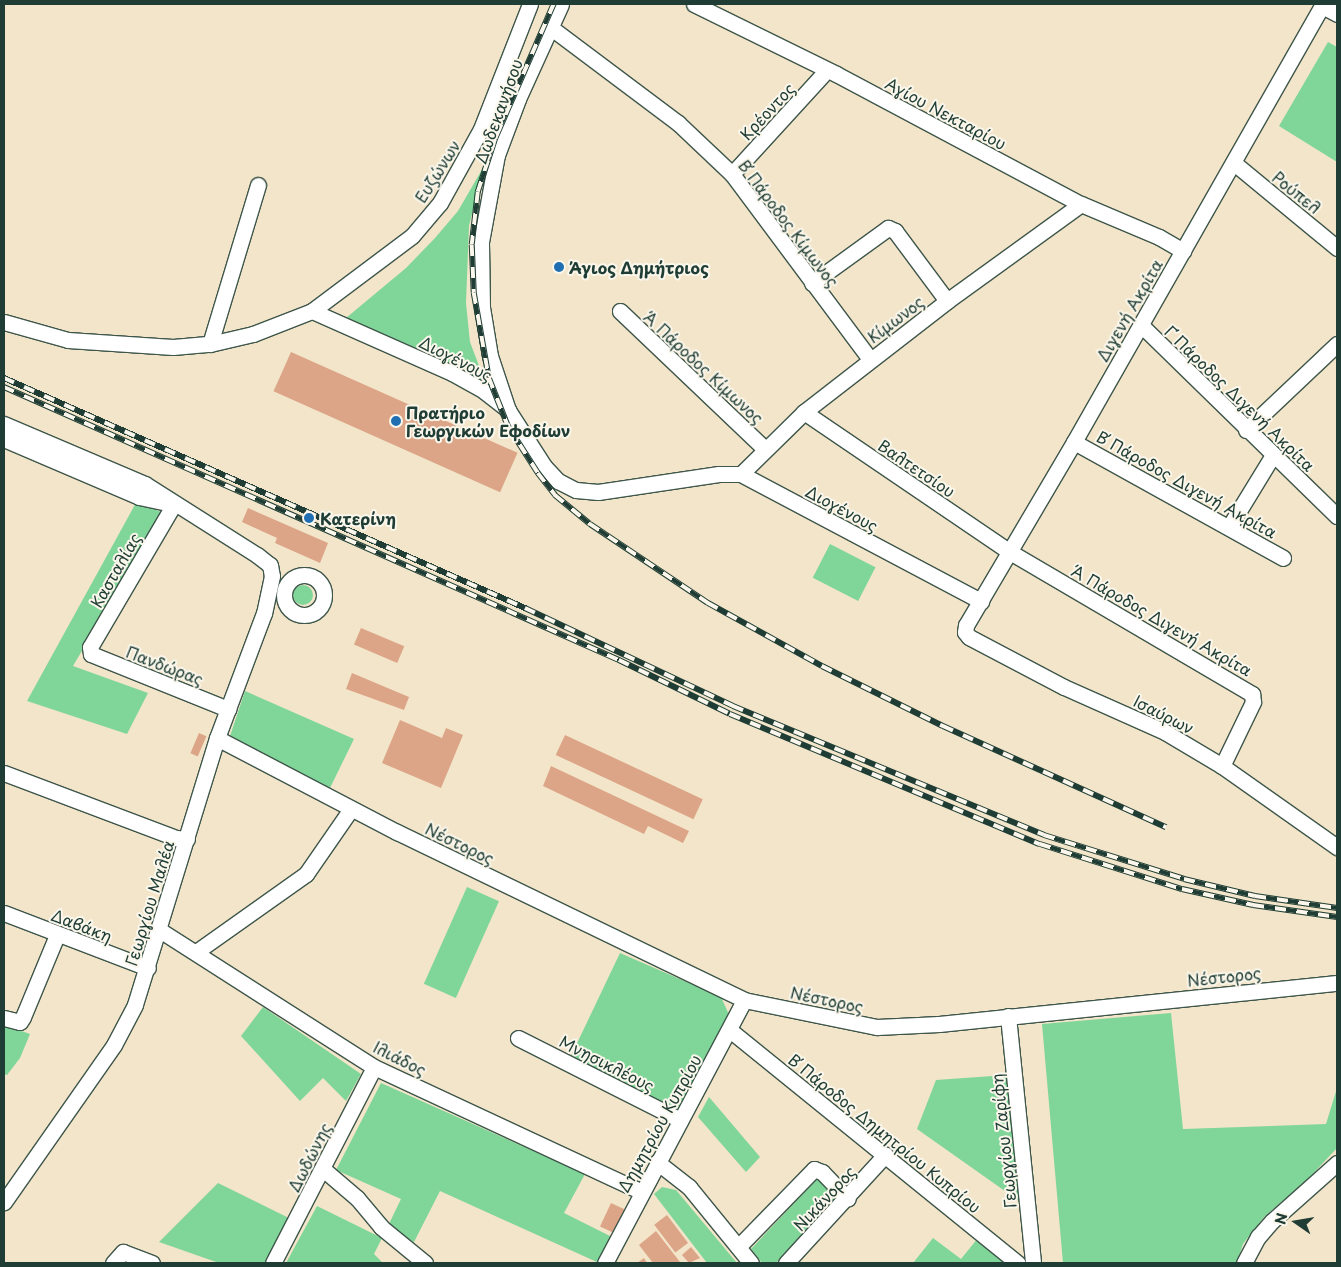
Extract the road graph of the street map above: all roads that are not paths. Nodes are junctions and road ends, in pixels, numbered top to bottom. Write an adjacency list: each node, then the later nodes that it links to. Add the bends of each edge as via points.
1 (530, 4): 16 (street, Ευζώνων, via 478,136 440,203 412,236)
2 (561, 4): 6 (street, Δωδεκανήσου)
3 (694, 4): 7 (street, Αγίου Νεκταρίου)
4 (1325, 5): 5 (street); 8 (street, Διγενή Ακρίτα)
5 (1337, 14)
6 (550, 27): 9 (street, Β΄ Πάροδος Κίμωνος, via 678,123); 23 (street, Δωδεκανήσου, via 497,155 481,242 482,307 490,356)
7 (827, 70): 9 (street, Κρέοντος); 11 (street, Αγίου Νεκταρίου)
8 (1234, 163): 12 (street, Ρούπελ); 13 (street, Διγενή Ακρίτα)
9 (732, 174): 14 (street, Β΄ Πάροδος Κίμωνος)
10 (258, 185): 20 (street)
11 (1081, 204): 13 (street, Αγίου Νεκταρίου, via 1159,237); 15 (street, Κίμωνος)
12 (1337, 248)
13 (1183, 251): 19 (street, Διγενή Ακρίτα)
14 (812, 283): 15 (street, via 888,228 895,231); 22 (street, Β΄ Πάροδος Κίμωνος)
15 (947, 301): 22 (street, Κίμωνος)
16 (312, 311): 20 (street, via 253,334); 23 (street, Διογένους, via 452,373)
17 (620, 311): 29 (street, Α΄ Πάροδος Κίμωνος)
18 (4, 322): 20 (street, via 68,340 105,345)
19 (1141, 325): 26 (street, Γ΄ Πάροδος Διγενή Ακρίτα); 28 (street, Διγενή Ακρίτα)
20 (210, 344)
21 (1337, 344): 26 (street)
22 (870, 359): 24 (street, Κίμωνος)
23 (508, 410): 31 (street, Διογένους, via 544,466 558,481 576,490 598,492 719,474)
24 (804, 412): 29 (street, Κίμωνος); 35 (street, Βαλτετσίου)
25 (4, 424): 32 (street, via 145,484)
26 (1246, 430): 30 (street, Γ΄ Πάροδος Διγενή Ακρίτα)
27 (4, 439): 32 (street, via 140,497)
28 (1074, 442): 34 (street, Β΄ Πάροδος Διγενή Ακρίτα); 35 (street, Διγενή Ακρίτα)
29 (764, 448): 31 (street, Κίμωνος)
30 (1273, 455): 33 (street, Γ΄ Πάροδος Διγενή Ακρίτα); 34 (street)
31 (741, 474): 39 (street, Διογένους)
32 (174, 504): 38 (street, via 270,565); 43 (street, Κασταλίας, via 90,647)
33 (1337, 516)
34 (1229, 526): 36 (street, Β΄ Πάροδος Διγενή Ακρίτα)
35 (1010, 552): 39 (street, Διγενή Ακρίτα); 46 (street, Α΄ Πάροδος Διγενή Ακρίτα, via 1252,694 1253,702)
36 (1283, 558)
37 (289, 580): 38 (street); 40 (street, via 284,592); 40 (street, via 298,575 312,576 321,583 324,597 311,614 296,614)
38 (271, 587): 40 (street); 41 (street, Γεωργίου Μαλέα)
39 (981, 600): 42 (street, Διγενή Ακρίτα)
40 (287, 606): 41 (street)
41 (264, 613): 44 (street, Γεωργίου Μαλέα)
42 (965, 632): 46 (street, Ισαύρων, via 1064,687 1165,732)
43 (90, 654): 44 (street, Πανδώρας)
44 (228, 709): 45 (street, Γεωργίου Μαλέα)
45 (217, 738): 48 (street, Νέστορος); 49 (street, Γεωργίου Μαλέα)
46 (1222, 766): 50 (street, Ισαύρων)
47 (4, 773): 49 (street, via 176,838)
48 (351, 810): 54 (street, via 306,874); 57 (street, Νέστορος)
49 (187, 839): 52 (street, Γεωργίου Μαλέα)
50 (1337, 846)
51 (4, 914): 53 (street, Δαβάκη)
52 (158, 929): 54 (street, Ιλιάδος); 55 (street, Γεωργίου Μαλέα)
53 (57, 935): 55 (street, Δαβάκη); 59 (street, via 20,1022)
54 (196, 952): 62 (street, Ιλιάδος)
55 (148, 968): 70 (street, Γεωργίου Μαλέα, via 135,1006 118,1039)
56 (1337, 982): 58 (street, Νέστορος)
57 (744, 1000): 58 (street, Νέστορος, via 877,1027); 60 (street, Δημητρίου Κυπρίου)
58 (1008, 1016): 81 (street, Γεωργίου Ζαρίφη)
59 (4, 1018)
60 (731, 1031): 63 (street, Δημητρίου Κυπρίου); 64 (street, Β΄ Πάροδος Δημητρίου Κυπρίου)
61 (518, 1038): 63 (street, Μνησικλέους)
62 (374, 1067): 67 (street, Δωδώνης); 68 (street, Ιλιάδος)
63 (680, 1120): 65 (street, Δημητρίου Κυπρίου)
64 (886, 1156): 69 (street, Νικάνορος); 80 (street, Β΄ Πάροδος Δημητρίου Κυπρίου)
65 (657, 1162): 68 (street, Δημητρίου Κυπρίου); 72 (street, via 689,1188)
66 (1337, 1163): 71 (street, via 1272,1221)
67 (323, 1169): 75 (street, Δωδώνης); 76 (street, via 357,1198 380,1227)
68 (640, 1192): 77 (street, Δημητρίου Κυπρίου)
69 (848, 1199): 72 (street, via 822,1172 814,1169); 79 (street, Νικάνορος)
70 (4, 1202)
71 (1253, 1245): 82 (street); 83 (street)
72 (738, 1247): 78 (street)
73 (118, 1258): 74 (street)
74 (152, 1263)
75 (273, 1263)
76 (425, 1263)
77 (604, 1263)
78 (751, 1263)
79 (786, 1263)
80 (1018, 1263)
81 (1033, 1263)
82 (1244, 1263)
83 (1252, 1263)

